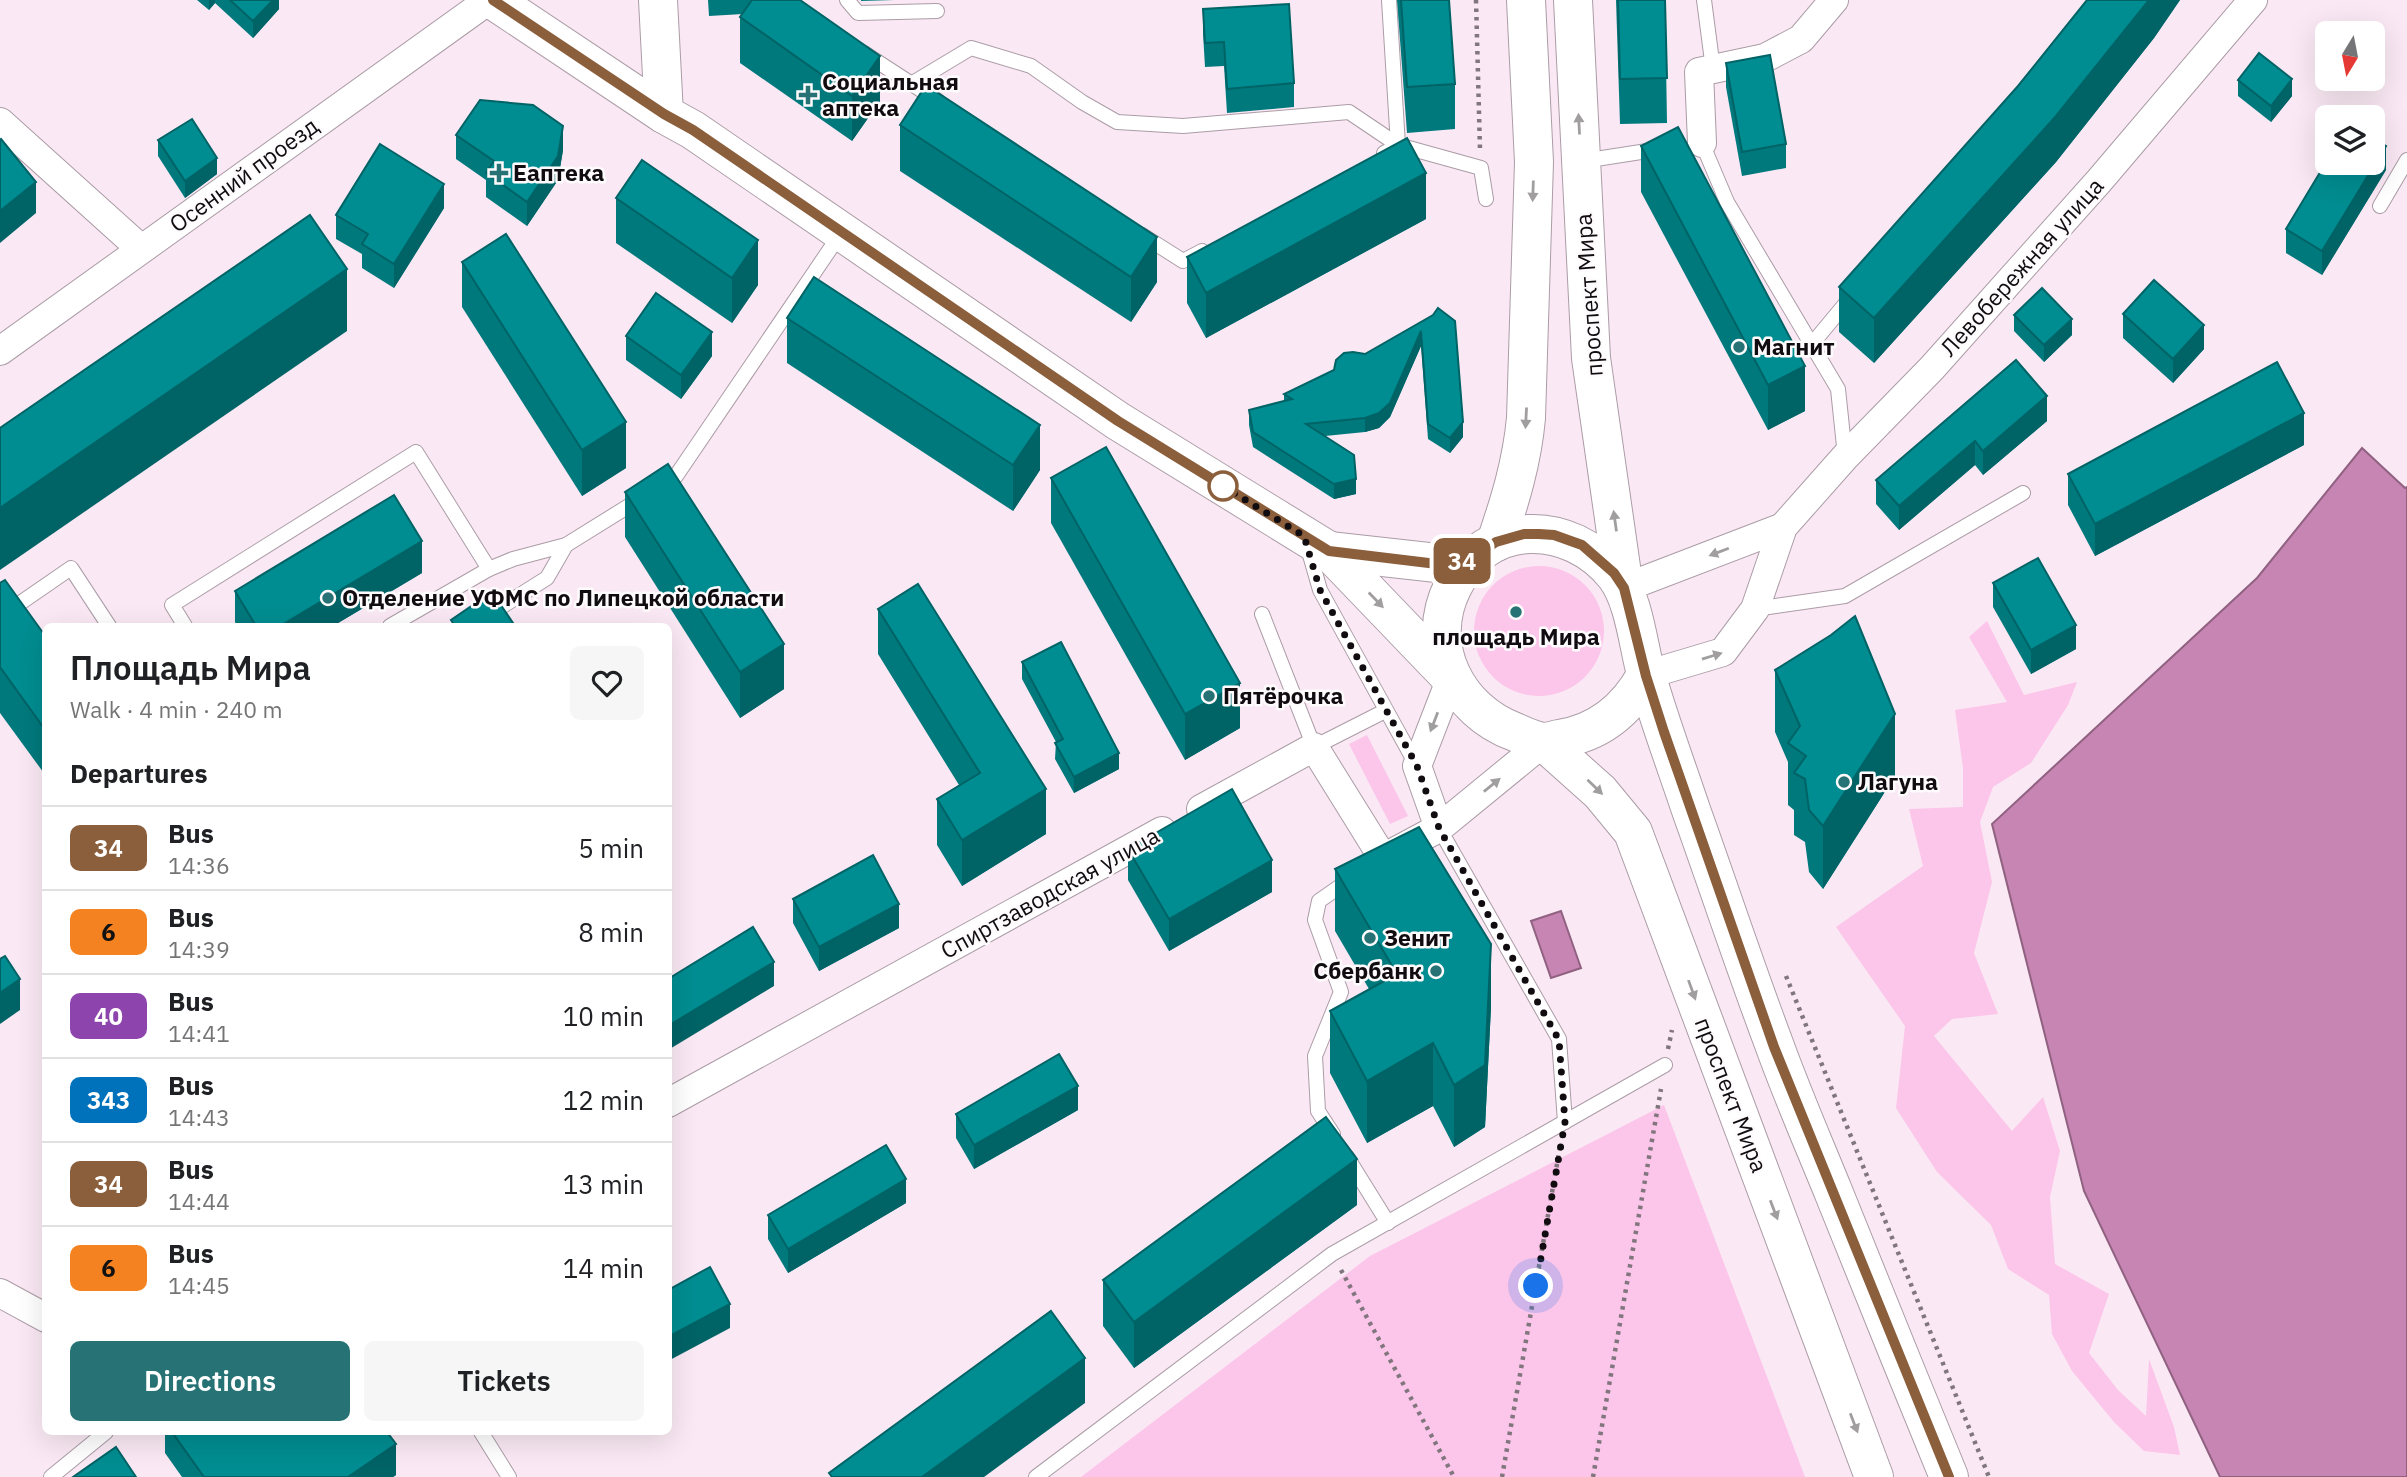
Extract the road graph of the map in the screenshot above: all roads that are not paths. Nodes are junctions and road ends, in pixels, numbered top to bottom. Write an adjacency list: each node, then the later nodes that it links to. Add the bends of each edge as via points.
1 (491, 0): 15 (main road); 27 (street, Осенний проезд)
2 (658, 0): 15 (main road)
3 (846, 0): 10 (lane, via 858,13)
4 (1389, 0): 17 (lane)
5 (1527, 0): 36 (main road, one-way to 36, via 1534,162 1526,418 1514,488)
6 (1573, 0): 21 (main road, проспект Мира, one-way to 6)
7 (1704, 0): 12 (lane)
8 (1834, 0): 12 (street, via 1801,39 1765,58)
9 (2253, 0): 31 (street, Левобережная улица, via 1932,368)
10 (937, 11)
11 (854, 47): 13 (lane)
12 (1713, 69): 18 (street, via 1699,72)
13 (911, 84): 14 (lane); 17 (lane, via 971,48 1031,66 1117,122 1183,126 1349,112)
14 (945, 106)
15 (664, 114): 25 (main road)
16 (0, 122): 27 (street)
17 (1398, 145): 19 (lane); 22 (lane, via 1480,168)
18 (1689, 145): 21 (lane); 29 (lane)
19 (1374, 158)
20 (2407, 160): 23 (lane)
21 (1581, 161): 38 (main road, проспект Мира, one-way to 21, via 1591,358)
22 (1486, 199)
23 (2380, 206)
24 (1126, 224): 26 (lane, via 1183,261)
25 (842, 232): 34 (main road, via 1118,421); 35 (lane, via 676,476)
26 (1219, 242)
27 (141, 249): 30 (street, Осенний проезд)
28 (1856, 291): 29 (lane)
29 (1812, 344): 31 (lane, via 1838,389)
30 (0, 351)
31 (1845, 457): 33 (street, Левобережная улица)
32 (2023, 493): 39 (lane, via 1845,596)
33 (1783, 527): 38 (street, Левобережная улица, one-way to 38); 39 (street, Левобережная улица)
34 (1317, 544): 36 (main road, via 1437,564); 47 (main road, one-way to 47); 48 (lane, via 1320,590)
35 (566, 545): 37 (lane); 45 (lane, via 547,578)
36 (1483, 551): 38 (main road, via 1524,534 1554,535 1594,554); 47 (main road, via 1453,586 1444,616 1443,644)
37 (489, 569): 43 (lane, via 416,452 172,605); 44 (lane)
38 (1624, 588): 46 (main road)
39 (1755, 609): 46 (street, Левобережная улица, one-way to 39, via 1723,652)
40 (1262, 614): 50 (lane)
41 (0, 617): 42 (lane, via 71,568)
42 (107, 623)
43 (183, 623)
44 (395, 623)
45 (476, 623)
46 (1646, 676): 49 (main road, via 1637,693 1608,721); 66 (main road, via 1774,1047)
47 (1451, 678): 49 (main road, via 1490,720); 51 (street, one-way to 51)
48 (1385, 711): 50 (lane); 51 (lane)
49 (1544, 742): 52 (street, one-way to 49); 65 (main road, проспект Мира, one-way to 65, via 1600,792 1633,832)
50 (1314, 747): 53 (street); 55 (street, Спиртзаводская улица)
51 (1417, 766): 52 (street)
52 (1439, 828): 53 (street); 56 (lane, via 1559,1040)
53 (1372, 865): 57 (lane, via 1319,901 1315,920 1341,992 1315,1056 1318,1111)
54 (1665, 1065): 56 (lane)
55 (672, 1101)
56 (1565, 1122): 57 (lane)
57 (1388, 1223): 64 (lane, via 1332,1254)
58 (0, 1293): 59 (street)
59 (42, 1316)
60 (102, 1435): 62 (lane)
61 (483, 1435): 63 (lane)
62 (51, 1477)
63 (509, 1477)
64 (1036, 1477)
65 (1874, 1477)
66 (1949, 1477)

